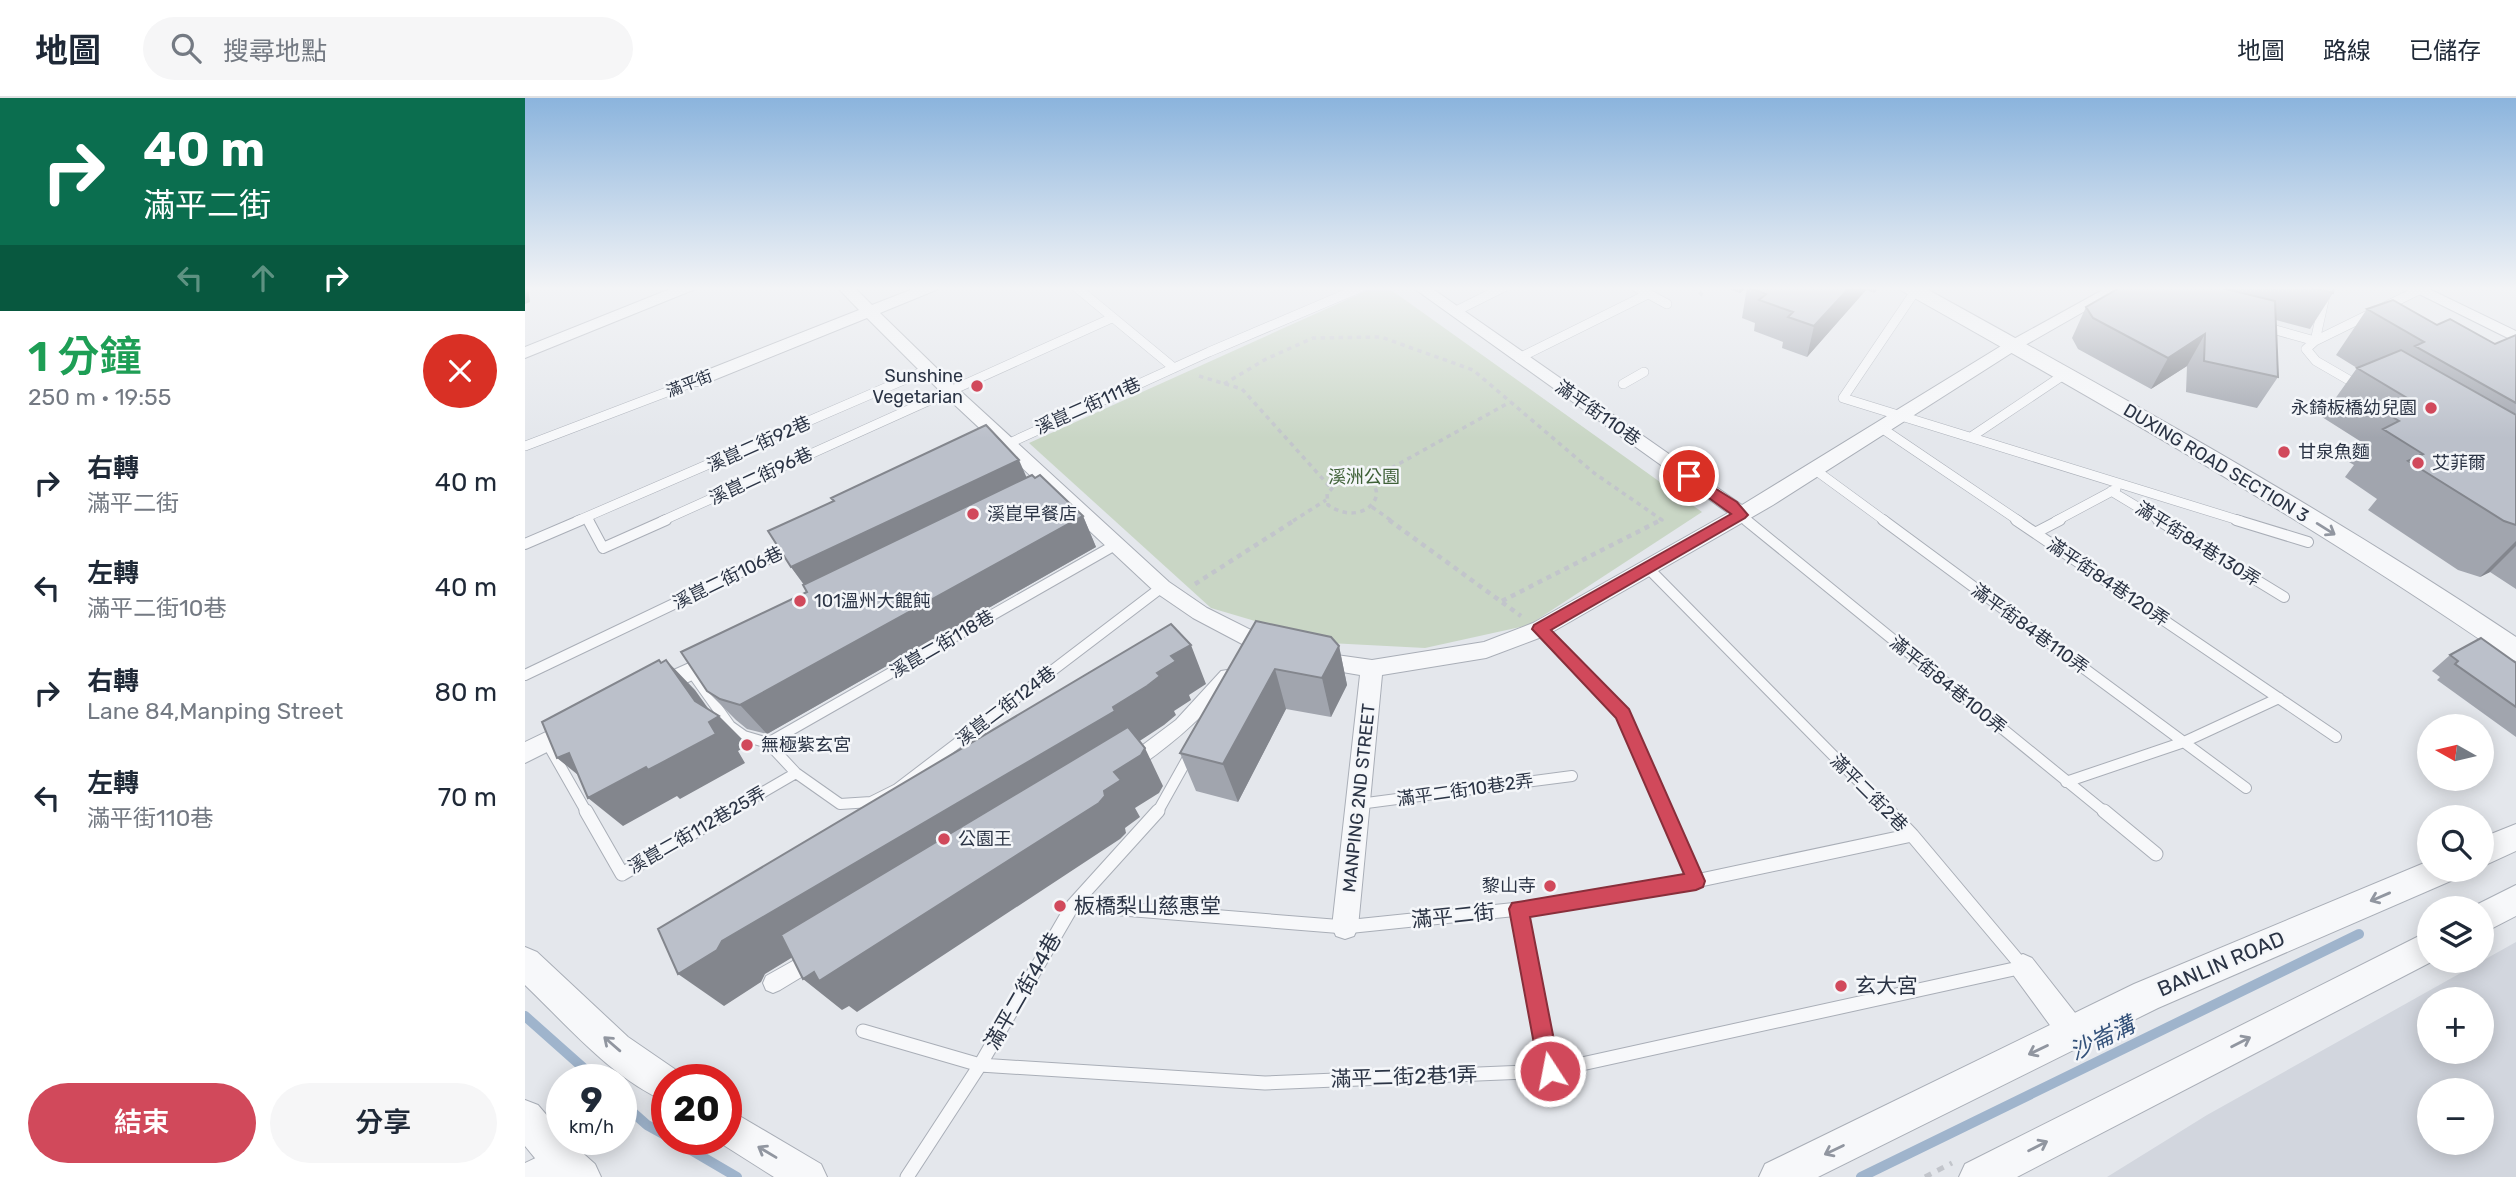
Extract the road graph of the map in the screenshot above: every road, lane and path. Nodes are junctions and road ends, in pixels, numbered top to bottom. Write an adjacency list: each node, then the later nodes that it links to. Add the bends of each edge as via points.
1 (564, 337): 20 (street)
2 (802, 337): 26 (street, 滿平街)
3 (897, 337): 23 (street)
4 (1068, 337): 29 (lane)
5 (1136, 337): 22 (lane)
6 (1243, 337): 22 (lane, 溪崑二街111巷)
7 (1357, 337): 27 (path, via 1313,338)
8 (1382, 337): 31 (path, via 1473,370)
9 (1491, 337): 21 (street, 滿平街110巷)
10 (1561, 337): 21 (lane)
11 (1882, 337): 32 (lane, via 1843,398)
12 (2017, 337): 18 (street, DUXING ROAD SECTION 3)
13 (2018, 337): 18 (street, DUXING ROAD SECTION 3)
14 (2027, 337): 18 (street)
15 (2302, 337): 19 (lane)
16 (2316, 337): 19 (lane)
17 (2322, 337): 19 (lane)
18 (2022, 340): 25 (street, DUXING ROAD SECTION 3); 32 (street); 57 (street, DUXING ROAD SECTION 3, via 2377,538)
19 (2315, 341): 30 (lane, via 2306,349 2316,361)
20 (525, 353)
21 (1519, 358): 44 (street, 滿平街110巷)
22 (1174, 368): 27 (path); 36 (lane, 溪崑二街111巷)
23 (929, 369): 29 (street); 45 (lane, 溪崑二街92巷)
24 (1644, 372): 28 (lane)
25 (2065, 374): 34 (lane); 59 (street, DUXING ROAD SECTION 3, one-way to 59, via 2177,437)
26 (693, 382): 35 (lane, 滿平街)
27 (1224, 384): 40 (path, via 1242,389)
28 (1623, 384)
29 (949, 390): 36 (street); 45 (lane, 溪崑二街96巷, via 603,548)
30 (2371, 393)
31 (1510, 402): 38 (path); 55 (path, via 1594,473 1662,520)
32 (1900, 415): 33 (street); 34 (lane)
33 (1880, 428): 37 (street); 46 (lane, 滿平街84巷120弄)
34 (1971, 437): 39 (lane)
35 (525, 446)
36 (1001, 447): 50 (street, via 1050,494)
37 (1814, 469): 44 (street); 70 (lane, 滿平街84巷110弄)
38 (1368, 481): 40 (path, via 1353,479); 43 (path, via 1378,496)
39 (2123, 485): 41 (lane, 滿平街84巷130弄); 48 (lane)
40 (1331, 488): 42 (path)
41 (2111, 491): 46 (lane, 滿平街84巷130弄); 54 (lane, 滿平街84巷130弄)
42 (1326, 500): 43 (path, via 1333,510 1348,514); 52 (path)
43 (1372, 507): 55 (path)
44 (1740, 515): 51 (street); 77 (lane, 滿平街84巷100弄)
45 (588, 519): 49 (lane, 溪崑二街92巷)
46 (2035, 533): 65 (lane, 滿平街84巷120弄)
47 (809, 539): 63 (lane, 溪崑二街106巷)
48 (2308, 542)
49 (525, 544)
50 (1115, 545): 53 (street); 71 (lane, 溪崑二街118巷)
51 (1648, 568): 56 (street); 80 (lane, 滿平二街2巷)
52 (1193, 586)
53 (1162, 587): 60 (street); 74 (lane, 溪崑二街124巷, via 897,789 871,802 840,804)
54 (2284, 597)
55 (1502, 601): 56 (path)
56 (1533, 624): 61 (street, via 1486,650); 84 (lane, via 1623,714)
57 (2516, 631)
58 (740, 647): 62 (street)
59 (2516, 651)
60 (1246, 654): 61 (street, via 1277,653); 66 (lane); 75 (street, via 1209,701 1147,753)
61 (1372, 668): 79 (street, MANPING 2ND STREET)
62 (691, 671): 64 (street); 71 (lane, via 730,726)
63 (525, 676)
64 (642, 694)
65 (2279, 698): 68 (lane, 滿平街84巷120弄); 70 (lane)
66 (1215, 711)
67 (594, 717): 69 (street)
68 (2336, 737)
69 (546, 741): 73 (street); 74 (lane, 溪崑二街112巷25弄, via 622,874)
70 (2184, 741): 77 (lane); 78 (lane, 滿平街84巷110弄)
71 (768, 743): 74 (lane)
72 (1195, 746): 87 (lane, 滿平二街44巷, via 1155,816)
73 (525, 753)
74 (796, 773)
75 (1112, 775)
76 (1572, 776): 79 (lane, 滿平二街10巷2弄)
77 (2066, 782): 83 (lane, 滿平街84巷100弄)
78 (2246, 788)
79 (1359, 804): 90 (street, MANPING 2ND STREET)
80 (1912, 835): 84 (lane, 滿平二街); 94 (lane, 滿平二街2巷)
81 (2516, 837): 82 (street)
82 (2494, 847)
83 (2156, 854)
84 (1696, 881): 88 (lane, 滿平二街)
85 (2417, 881): 97 (street, BANLIN ROAD, one-way to 97, via 2146,996)
86 (2516, 900): 89 (street)
87 (1073, 905): 90 (lane, 滿平二街); 98 (lane, 滿平二街44巷)
88 (1519, 909): 90 (lane, 滿平二街); 99 (lane)
89 (2494, 912)
90 (1345, 927)
91 (832, 947): 95 (street)
92 (2417, 952): 108 (street, one-way to 92)
93 (525, 963): 100 (street, one-way to 93, via 616,1049)
94 (2023, 967): 97 (street, 滿平二街2巷); 99 (lane, 滿平二街2巷1弄)
95 (773, 983)
96 (863, 1031): 98 (lane, 滿平二街2巷1弄)
97 (2073, 1033): 107 (street, BANLIN ROAD, one-way to 107)
98 (981, 1065): 99 (lane, 滿平二街2巷1弄, via 1265,1083); 106 (lane, 滿平二街44巷)
99 (1550, 1071)
100 (651, 1073)
101 (525, 1118): 103 (street)
102 (742, 1136): 105 (street, one-way to 102)
103 (564, 1172): 104 (street)
104 (529, 1177)
105 (808, 1177)
106 (907, 1177)
107 (1778, 1177)
108 (1977, 1177)

